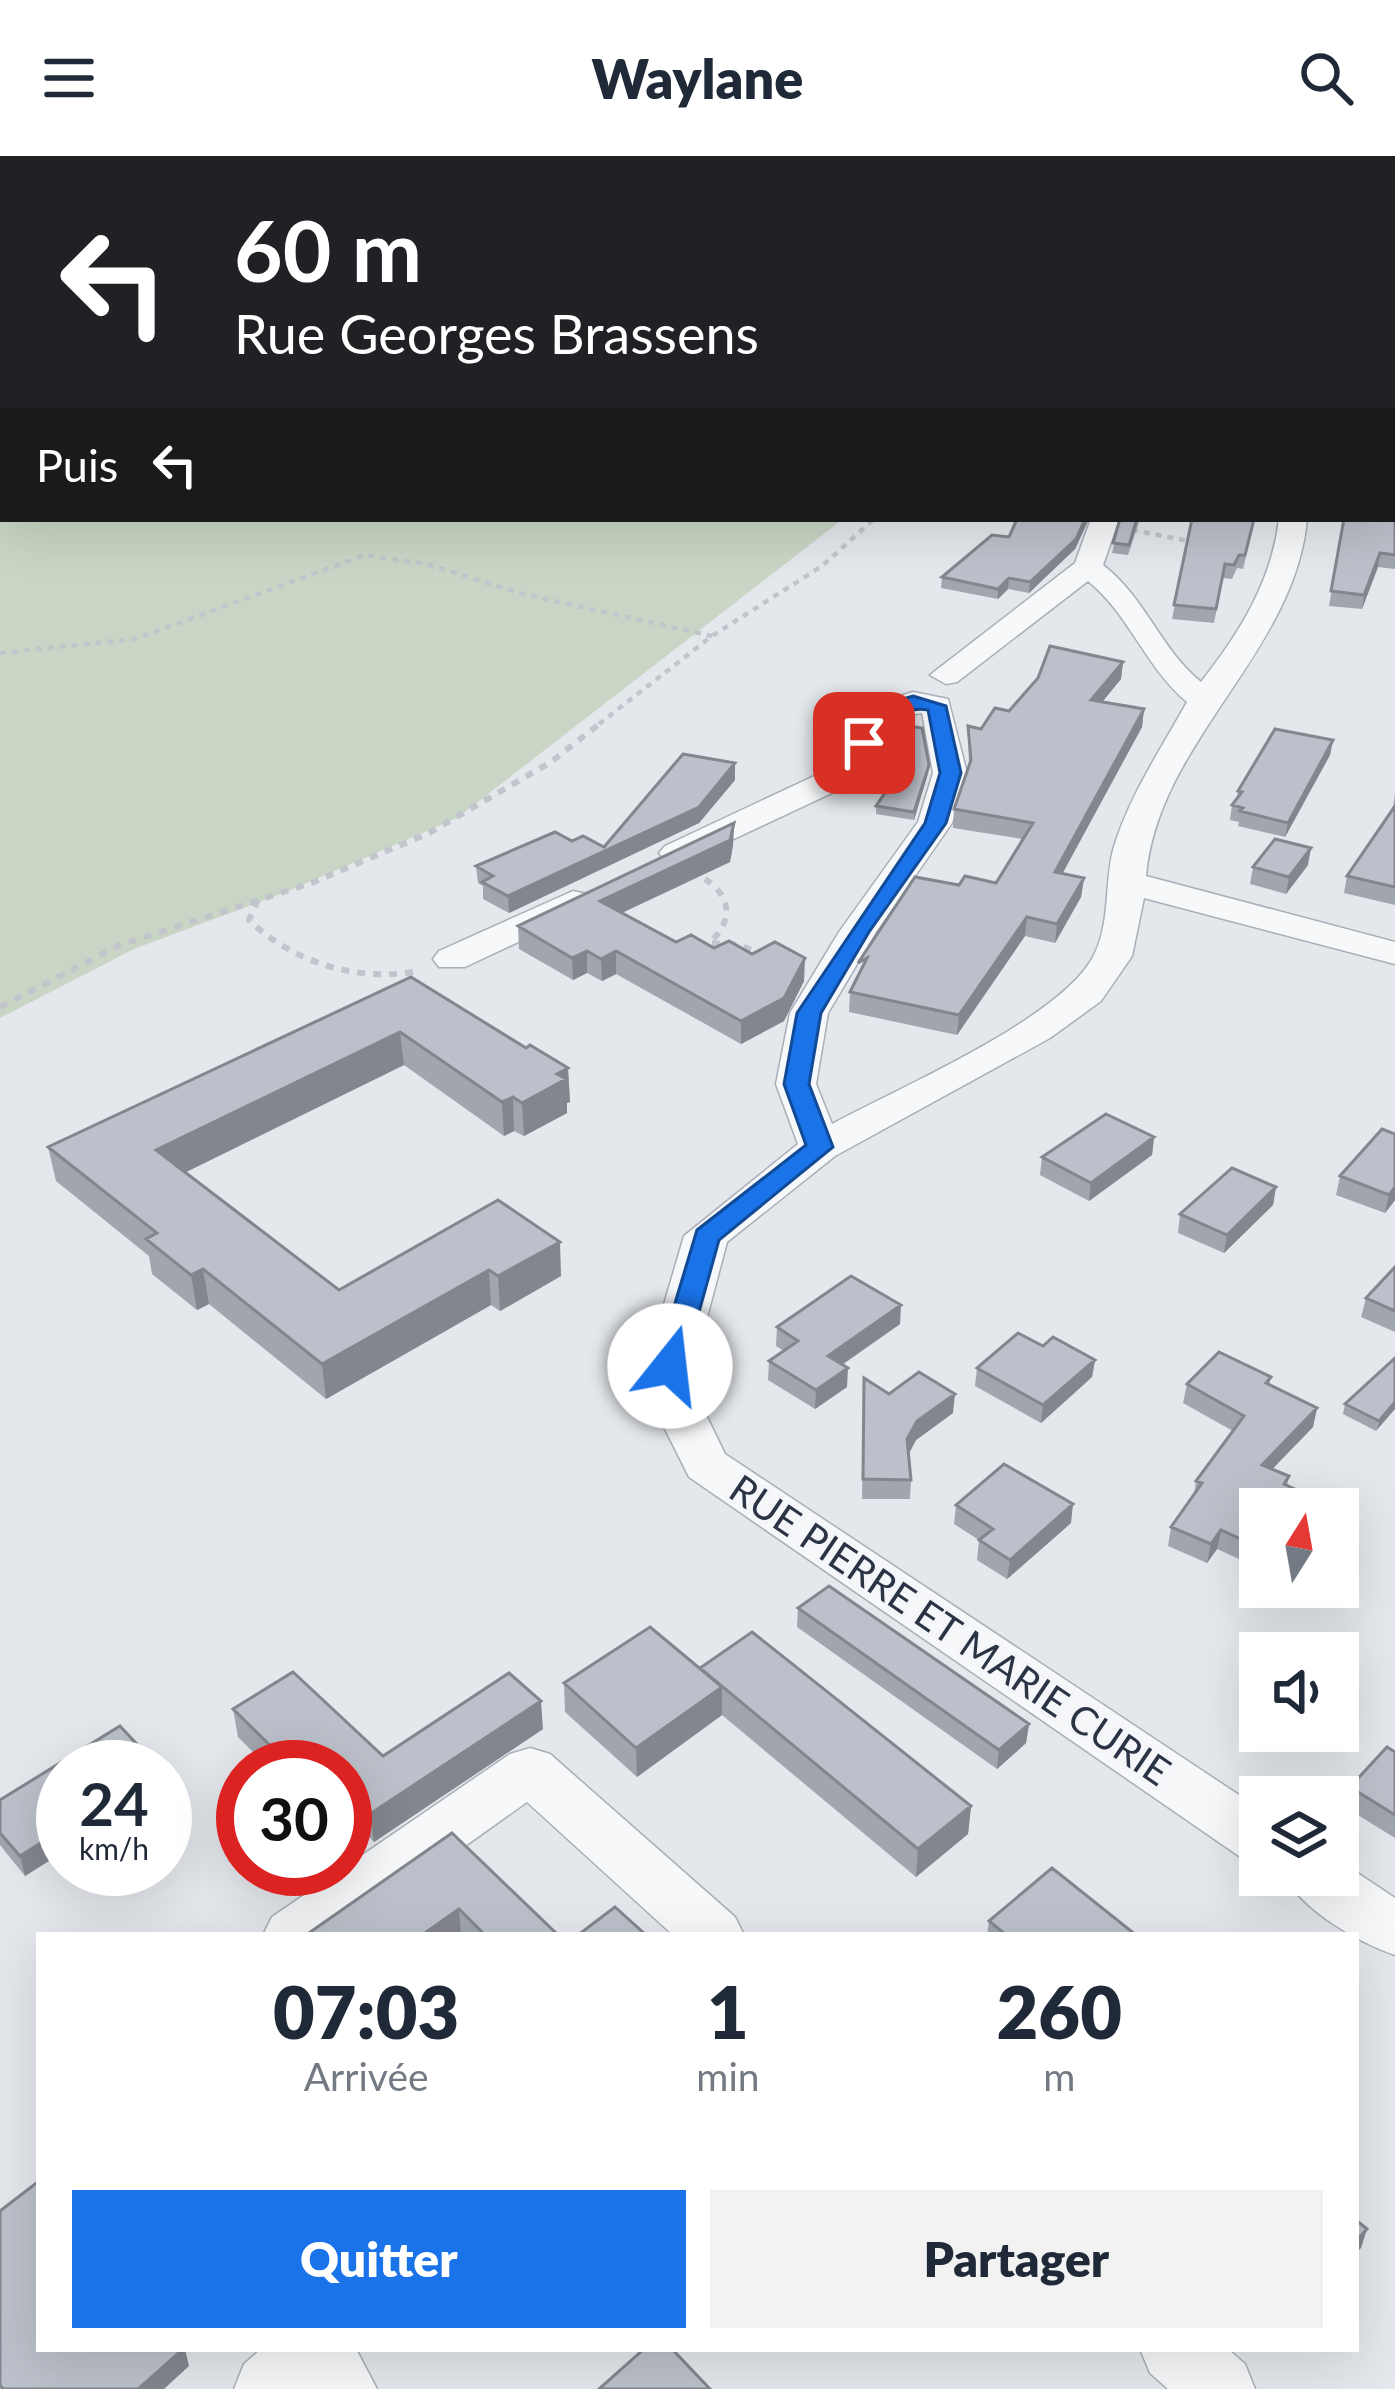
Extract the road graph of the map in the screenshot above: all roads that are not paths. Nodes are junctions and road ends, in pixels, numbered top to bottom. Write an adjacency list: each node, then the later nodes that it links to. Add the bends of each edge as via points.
1 (1293, 522): 5 (street, RUE PIERRE ET MARIE CURIE, via 1275,589)
2 (1104, 523): 3 (street)
3 (1088, 567): 4 (street); 5 (street, via 1116,589 1172,674)
4 (946, 675)
5 (1204, 700): 7 (street, RUE PIERRE ET MARIE CURIE, via 1145,811)
6 (643, 869): 11 (street, via 837,778 892,709 913,701 937,706 950,773 935,823 809,1013 796,1084)
7 (1126, 882): 9 (street); 11 (street, RUE PIERRE ET MARIE CURIE, via 1124,923 1087,993 1036,1030)
8 (601, 889): 10 (street)
9 (1395, 953)
10 (452, 959)
11 (820, 1147): 12 (street, RUE PIERRE ET MARIE CURIE, via 706,1236 670,1366 706,1465)
12 (1239, 1825)
13 (1345, 1896): 14 (street)
14 (1395, 1930)
15 (297, 1932): 16 (street, via 530,1770)
16 (711, 1932)
17 (310, 2352): 20 (street)
18 (315, 2352): 21 (street)
19 (1178, 2352): 22 (street)
20 (269, 2389)
21 (342, 2389)
22 (1220, 2389)

